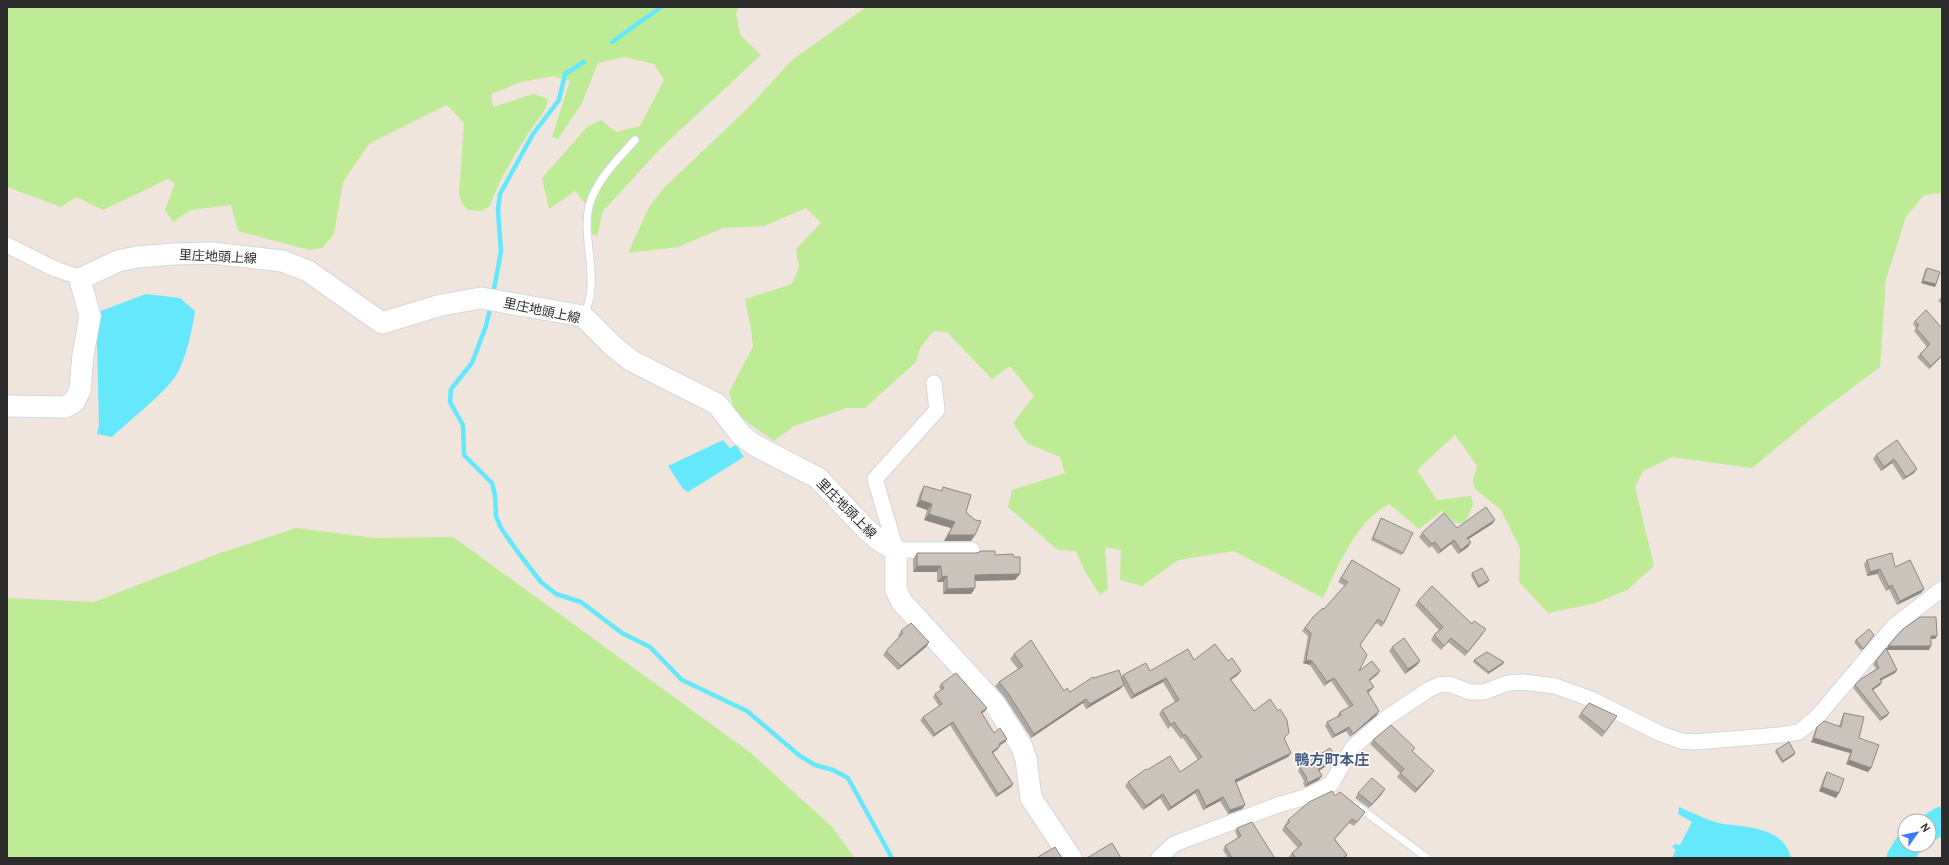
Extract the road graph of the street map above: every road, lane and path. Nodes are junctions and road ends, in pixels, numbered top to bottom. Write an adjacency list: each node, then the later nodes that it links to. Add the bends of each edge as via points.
1 (635, 140): 4 (lane, via 609,170 590,204 587,217 589,306)
2 (7, 245): 3 (street, via 55,269)
3 (82, 278): 4 (main road, 里庄地頭上線, via 118,261 137,257 212,253 282,261 308,271 382,323 441,305 481,298); 6 (main road, via 81,284 90,316 80,390 74,402 65,407)
4 (583, 316): 7 (main road, 里庄地頭上線, via 632,361 717,404 742,436 818,478 865,528)
5 (934, 383): 7 (street, via 937,410 875,479)
6 (7, 406)
7 (896, 550): 8 (street); 11 (main road, via 896,590 902,602 995,704 1022,747 1031,798)
8 (972, 550)
9 (1942, 589): 12 (street, via 1894,626 1817,717 1799,732 1682,741 1659,733 1592,698 1555,686 1523,682 1484,692 1470,692 1449,684 1439,685 1388,717 1353,746 1334,786 1174,844)
10 (1348, 798): 13 (lane)
11 (1071, 858)
12 (1159, 858)
13 (1427, 858)

